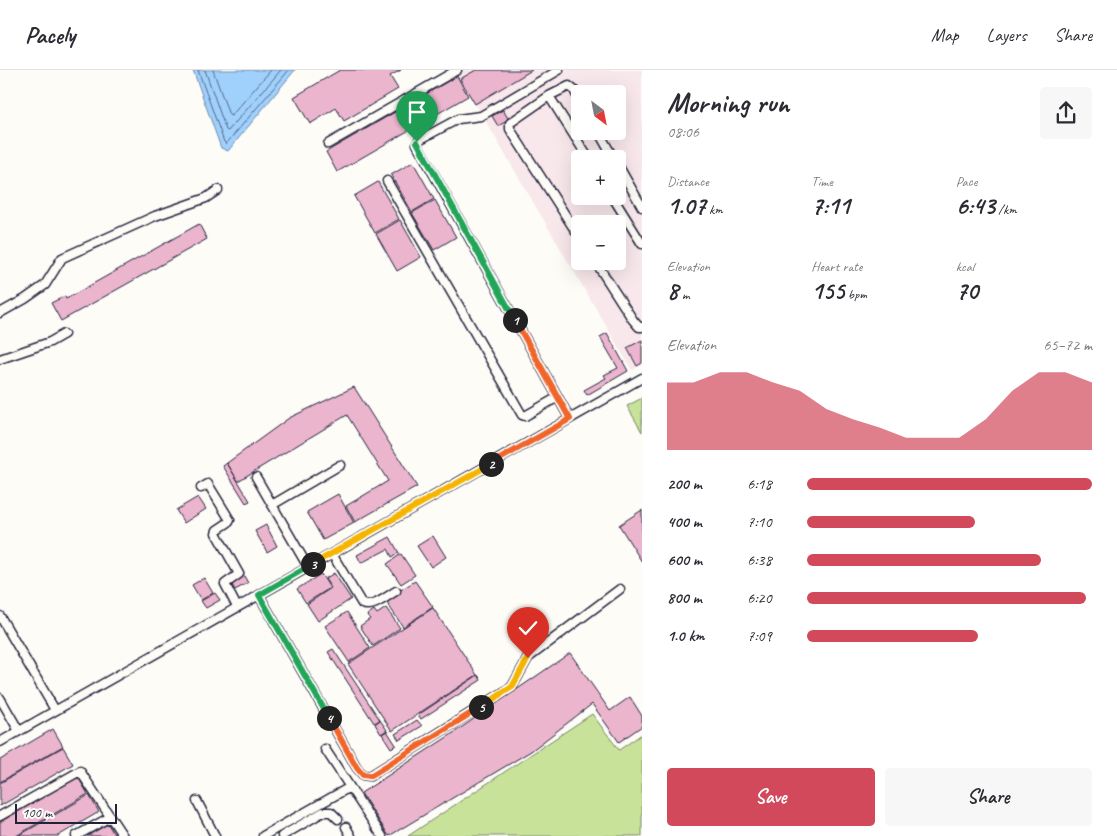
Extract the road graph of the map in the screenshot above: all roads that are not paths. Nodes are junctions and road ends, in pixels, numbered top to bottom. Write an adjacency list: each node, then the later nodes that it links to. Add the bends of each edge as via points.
1 (559, 70): 20 (street, via 481,116 458,119 417,144)
2 (454, 71): 5 (street)
3 (571, 88): 4 (street)
4 (549, 96): 6 (street); 12 (street, via 514,119 510,129)
5 (328, 144)
6 (583, 150)
7 (626, 179): 11 (street)
8 (388, 181): 20 (street, via 522,415)
9 (218, 190): 15 (street, via 206,198 155,216 62,258 45,285)
10 (618, 205): 13 (street)
11 (642, 207)
12 (571, 224)
13 (642, 244)
14 (601, 270): 16 (street, via 633,320)
15 (0, 313)
16 (642, 327)
17 (64, 334): 18 (street)
18 (0, 359)
19 (642, 378): 21 (street)
20 (558, 397): 21 (street)
21 (570, 419): 26 (street)
22 (340, 465): 25 (street)
23 (256, 477): 25 (street)
24 (201, 488): 31 (street, via 208,484 230,520 216,533 239,574 225,584)
25 (272, 505): 27 (street)
26 (332, 554): 27 (street); 29 (street, via 362,604 372,604)
27 (308, 567): 30 (street)
28 (620, 589): 30 (street, via 528,658 512,687 370,776 363,775 357,768)
29 (396, 591)
30 (259, 595): 31 (street)
31 (237, 607): 34 (street)
32 (0, 616): 34 (street)
33 (0, 698): 35 (street)
34 (55, 710): 35 (street)
35 (19, 731): 36 (street)
36 (0, 742)
37 (325, 749): 38 (street)
38 (350, 787): 47 (street); 50 (street)
39 (197, 800): 46 (street)
40 (0, 816): 41 (street, via 80,771)
41 (110, 817): 44 (street); 45 (street)
42 (338, 819): 48 (street, via 331,812 323,812)
43 (346, 827): 49 (street)
44 (76, 836)
45 (123, 836)
46 (215, 836)
47 (263, 836)
48 (282, 836)
49 (351, 836)
50 (382, 836)

